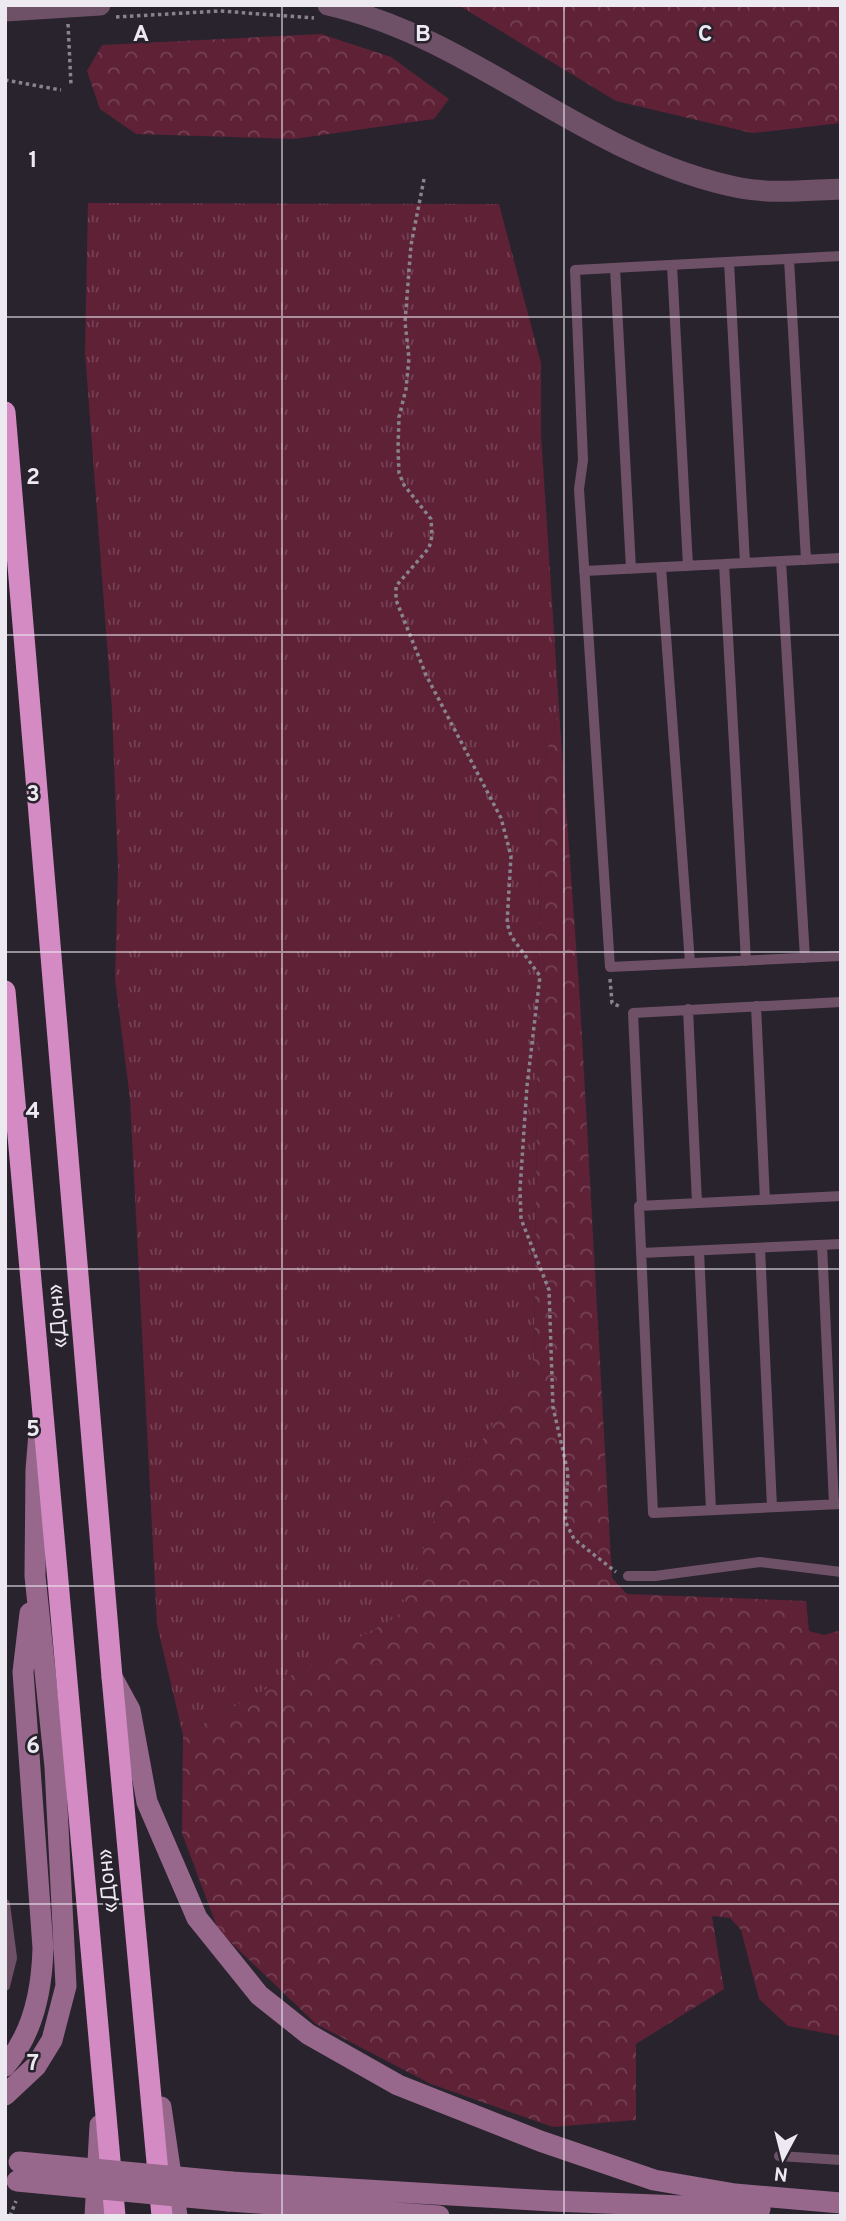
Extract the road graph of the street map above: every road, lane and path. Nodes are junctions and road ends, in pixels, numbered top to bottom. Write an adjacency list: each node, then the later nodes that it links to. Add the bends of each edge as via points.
1 (68, 7): 2 (street); 3 (street); 6 (path)
2 (5, 11)
3 (104, 12): 4 (path)
4 (327, 13): 9 (street, via 366,13 440,46 614,145 687,174 742,188)
5 (5, 80): 7 (path)
6 (71, 85)
7 (61, 90)
8 (424, 179): 50 (path, via 411,245 405,322 409,358 398,448 399,473 431,519 432,536 429,548 396,586 396,600 426,675 501,818 511,856 507,923 540,976 520,1188 522,1219 549,1290 553,1407 568,1473 565,1521 574,1539)
9 (841, 189)
10 (841, 256): 11 (lane)
11 (789, 259): 12 (lane); 17 (lane)
12 (730, 262): 13 (lane); 19 (lane)
13 (672, 265): 14 (lane); 21 (lane)
14 (615, 268): 23 (lane); 24 (lane, via 575,270)
15 (5, 412): 51 (highway, «Дон»)
16 (841, 558): 17 (lane)
17 (806, 560): 18 (lane)
18 (782, 561): 19 (lane); 26 (lane)
19 (745, 563): 20 (lane)
20 (724, 564): 21 (lane); 27 (lane)
21 (688, 565): 22 (lane)
22 (661, 567): 23 (lane); 28 (lane)
23 (631, 569): 24 (lane)
24 (584, 571): 29 (lane)
25 (841, 956): 26 (lane)
26 (805, 958): 27 (lane)
27 (746, 961): 28 (lane)
28 (690, 963): 29 (lane)
29 (610, 967): 34 (path, via 612,1003)
30 (5, 991): 44 (highway, «Дон»)
31 (841, 1002): 32 (lane)
32 (756, 1006): 33 (lane); 36 (lane)
33 (688, 1009): 34 (lane); 37 (lane)
34 (633, 1013): 38 (lane)
35 (841, 1196): 36 (lane)
36 (765, 1200): 37 (lane)
37 (697, 1203): 38 (lane)
38 (642, 1206): 43 (lane)
39 (841, 1244): 40 (lane)
40 (822, 1245): 41 (lane); 45 (lane)
41 (760, 1248): 42 (lane); 46 (lane)
42 (699, 1251): 43 (lane); 47 (lane)
43 (641, 1253): 47 (lane, via 653,1513)
44 (42, 1406): 49 (main road); 56 (highway, «Дон»)
45 (838, 1504): 46 (lane)
46 (772, 1507): 47 (lane)
47 (710, 1510)
48 (841, 1572): 50 (lane, via 760,1562)
49 (35, 1576): 55 (main road, via 23,1672 42,1978 32,2018); 57 (main road, via 55,1767 66,1986 52,2040 36,2066)
50 (628, 1576)
51 (112, 1678): 53 (highway, «Дон»); 62 (main road, via 130,1710 147,1802 197,1918 259,1995 308,2034 398,2085 552,2146 654,2180 735,2194)
52 (5, 1904): 54 (lane, via 12,1958)
53 (137, 1938): 69 (highway, «Дон»); 70 (main road)
54 (5, 1986)
55 (5, 2066)
56 (103, 2081): 67 (main road); 68 (highway, «Дон»)
57 (5, 2095)
58 (779, 2156): 59 (lane)
59 (841, 2160)
60 (13, 2177): 61 (main road, bridge); 66 (path)
61 (230, 2192): 63 (main road); 64 (main road)
62 (841, 2203)
63 (289, 2205): 71 (main road); 72 (main road)
64 (556, 2208): 65 (main road)
65 (841, 2212)
66 (10, 2216)
67 (95, 2216)
68 (115, 2216)
69 (162, 2216)
70 (177, 2216)
71 (344, 2216)
72 (439, 2216)

